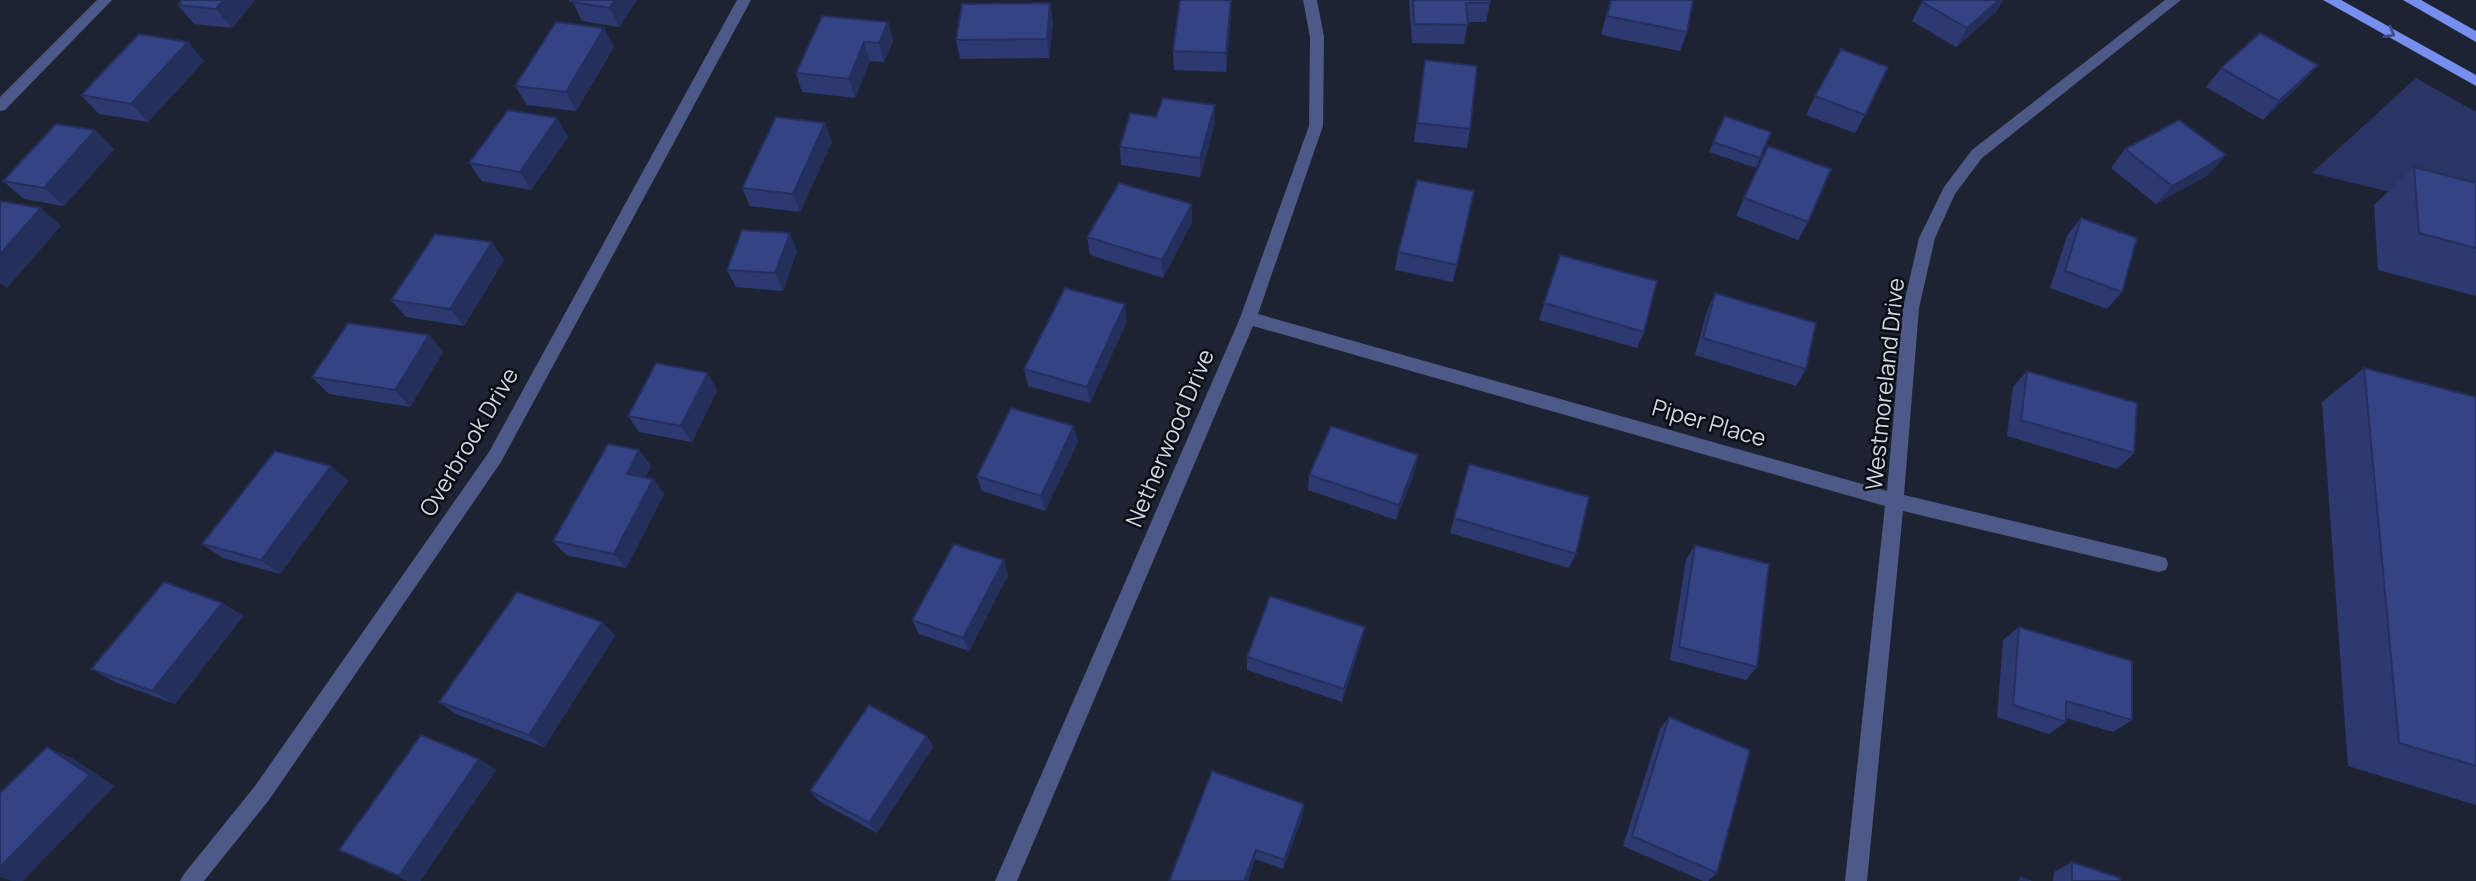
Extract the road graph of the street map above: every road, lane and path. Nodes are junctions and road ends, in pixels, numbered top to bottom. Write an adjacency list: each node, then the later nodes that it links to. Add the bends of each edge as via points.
1 (104, 0): 9 (street)
2 (744, 0): 13 (street, Overbrook Drive, via 495,457 262,793)
3 (1310, 0): 10 (street, Netherwood Drive, via 1317,37 1316,126)
4 (2174, 0): 11 (street, Westmoreland Drive, via 1977,154 1950,191 1927,238 1912,308)
5 (2330, 0): 8 (main road, one-way to 8)
6 (2410, 0): 7 (main road)
7 (2476, 37)
8 (2476, 81)
9 (0, 106)
10 (1248, 318): 11 (street, Piper Place); 14 (street, Netherwood Drive)
11 (1895, 501): 12 (street, Piper Place); 15 (street, Westmoreland Drive)
12 (2159, 564)
13 (191, 881)
14 (1006, 881)
15 (1856, 881)

